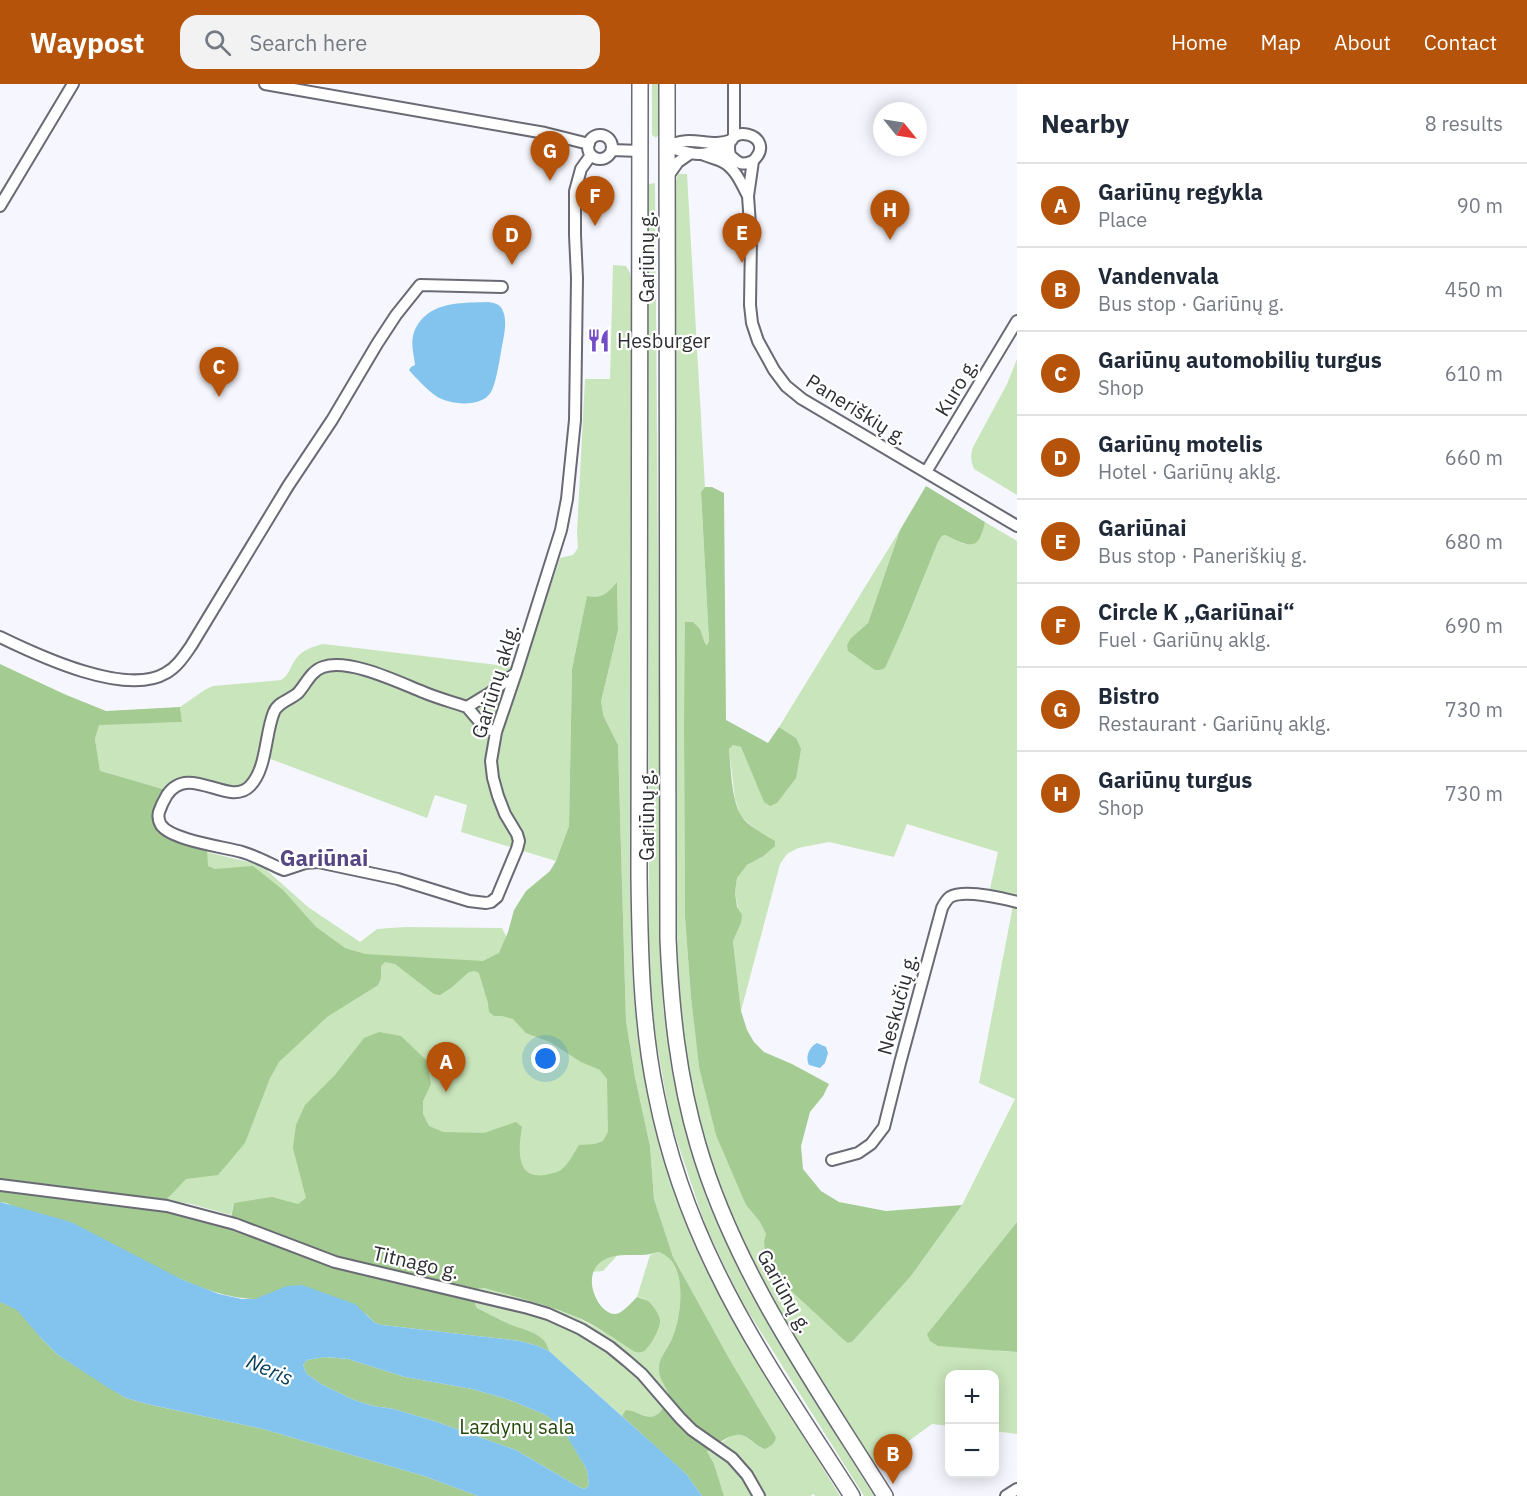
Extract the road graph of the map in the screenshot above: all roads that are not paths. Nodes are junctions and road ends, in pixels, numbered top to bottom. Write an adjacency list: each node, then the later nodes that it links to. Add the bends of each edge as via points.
1 (73, 84): 19 (street)
2 (265, 84): 10 (street, via 546,133)
3 (640, 84): 12 (highway, Gariūnų g.)
4 (667, 84): 9 (highway, Gariūnų g.)
5 (734, 84): 6 (street)
6 (735, 108): 7 (street); 8 (street)
7 (747, 134): 8 (street); 15 (street, Paneriškių g., via 759,146)
8 (733, 139): 9 (street, via 720,143 680,141); 14 (street)
9 (667, 147): 12 (highway); 13 (street); 17 (highway, Gariūnų g.)
10 (590, 149): 11 (street, via 594,157 602,159); 11 (street, via 593,138 604,136); 27 (street, Gariūnų aklg., via 575,191 575,420 567,499)
11 (612, 150): 12 (street)
12 (640, 151): 21 (highway, Gariūnų g.)
13 (696, 154): 14 (street, via 715,151); 17 (street, via 678,162); 18 (street, via 728,165)
14 (730, 155): 16 (street)
15 (753, 161): 16 (street); 18 (street, Paneriškių g.)
16 (740, 163): 18 (street)
17 (667, 177): 36 (highway, Gariūnų g., via 668,928 678,1062 698,1146 740,1254)
18 (748, 196): 24 (street, Paneriškių g., via 752,323 774,370 802,399)
19 (0, 206)
20 (629, 262): 21 (highway)
21 (640, 276): 35 (highway, Gariūnų g., via 639,877 641,975 648,1048 668,1144 716,1271)
22 (502, 287): 26 (street, via 420,285 377,344 191,646 168,672 155,678 118,679 63,665)
23 (1017, 321): 24 (street, Kuro g.)
24 (926, 472): 25 (street, Paneriškių g.)
25 (1017, 526)
26 (0, 638)
27 (516, 673): 28 (street); 29 (street, Gariūnų aklg.)
28 (466, 707): 29 (street, via 484,727); 29 (street, Gariūnų aklg., via 356,668 333,665 318,669 297,693 276,707 263,761 251,785 236,793 185,782 176,785 161,806 159,822 165,829 205,845 243,853 284,870 318,862 398,879 469,901 491,902 497,897 519,841 493,778 491,761)
29 (496, 732)
30 (1017, 902): 31 (street, Neskučių g., via 969,894 957,894 945,901 884,1127 858,1153)
31 (832, 1160)
32 (0, 1185): 34 (street, Titnago g., via 189,1211 335,1262 492,1298 557,1318 597,1338 642,1374 692,1430 739,1465)
33 (1017, 1489): 37 (street)
34 (759, 1496)
35 (852, 1496)
36 (885, 1496)
37 (1006, 1496)

